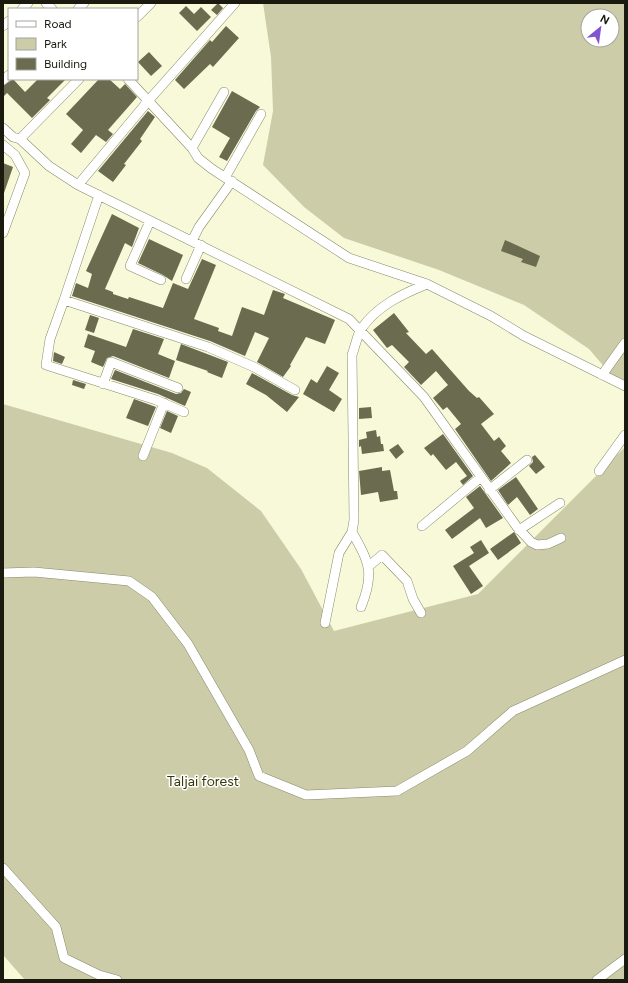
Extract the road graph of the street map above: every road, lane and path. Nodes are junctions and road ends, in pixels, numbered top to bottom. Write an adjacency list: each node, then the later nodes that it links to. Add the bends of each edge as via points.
1 (151, 3): 3 (street)
2 (235, 3): 7 (street)
3 (138, 16)
4 (78, 80): 10 (street)
5 (129, 80): 7 (street)
6 (224, 92): 12 (street)
7 (149, 100): 12 (street); 13 (street)
8 (261, 114): 14 (street)
9 (3, 128): 10 (street, via 13,137)
10 (26, 133): 13 (street, via 49,166)
11 (3, 145): 17 (street, via 15,155 25,173)
12 (192, 148): 14 (street, via 198,158)
13 (83, 178): 15 (street)
14 (229, 179): 18 (street); 22 (street, via 349,258)
15 (99, 195): 16 (street); 23 (street)
16 (150, 221): 18 (street); 21 (street, via 130,266)
17 (3, 233)
18 (195, 234): 19 (street)
19 (201, 245): 20 (street); 24 (street, via 335,311 350,319)
20 (186, 279)
21 (161, 280)
22 (427, 284): 24 (street, via 388,303); 26 (street)
23 (64, 300): 27 (street, via 50,339 46,365); 30 (street, via 208,347 254,367)
24 (361, 330): 37 (street, via 424,397); 42 (street, via 352,355)
25 (625, 343): 26 (street)
26 (602, 375): 28 (street)
27 (103, 384): 29 (street, via 111,362); 31 (street)
28 (625, 386)
29 (178, 388)
30 (295, 390)
31 (164, 404): 32 (street); 34 (street)
32 (184, 412)
33 (625, 435): 36 (street)
34 (143, 456)
35 (527, 460): 38 (street)
36 (599, 471)
37 (481, 477): 38 (street); 40 (street)
38 (489, 490): 41 (street)
39 (560, 503): 41 (street)
40 (422, 526)
41 (519, 530): 43 (street, via 537,545 548,544)
42 (352, 532): 44 (street); 48 (street, via 339,553)
43 (561, 538)
44 (369, 566): 46 (street, via 369,585); 47 (street, via 382,555 407,581 412,599)
45 (3, 573): 49 (street, via 34,572 128,581 152,597 188,644 249,750 260,776 306,794 397,791 467,751 513,711)
46 (361, 607)
47 (421, 613)
48 (325, 623)
49 (625, 660)
50 (3, 868): 52 (street, via 56,927 64,958 99,975)
51 (625, 958): 53 (street)
52 (117, 980)
53 (597, 980)

